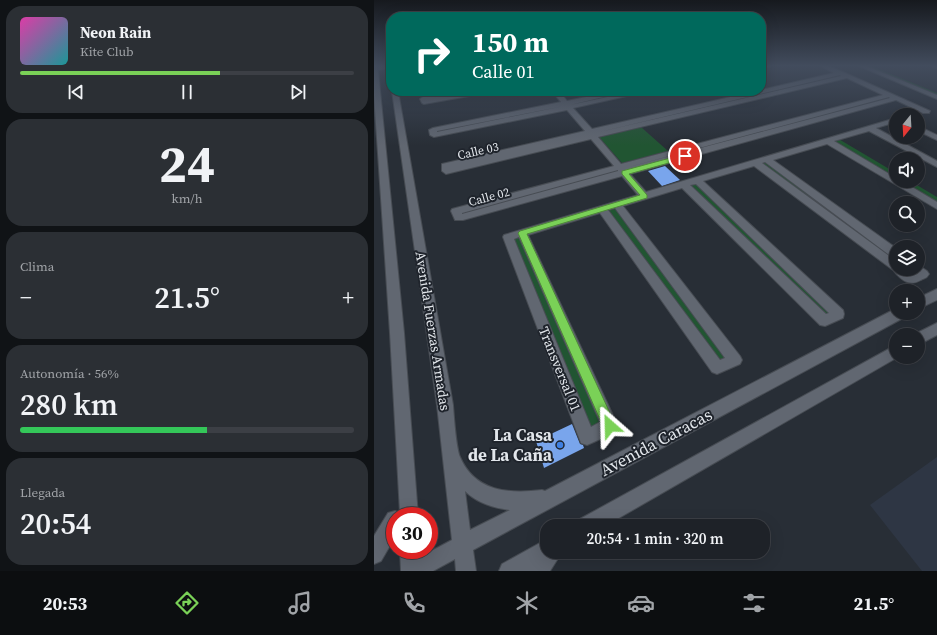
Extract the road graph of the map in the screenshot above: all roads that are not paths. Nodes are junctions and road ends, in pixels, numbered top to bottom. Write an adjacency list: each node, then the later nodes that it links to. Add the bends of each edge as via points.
1 (377, 93): 50 (street)
2 (885, 93): 11 (street)
3 (927, 93): 12 (street)
4 (396, 96): 49 (street, Avenida Fuerzas Armadas)
5 (438, 96): 6 (street, via 423,98 424,102)
6 (450, 96)
7 (559, 96): 13 (street)
8 (604, 96): 13 (street)
9 (618, 96): 13 (street)
10 (754, 96): 21 (street, Calle 03)
11 (892, 96): 14 (street); 29 (street, Calle 02)
12 (937, 97)
13 (567, 105): 15 (street); 21 (street)
14 (922, 108)
15 (502, 118): 15 (street, via 432,130 434,135)
16 (889, 122): 18 (street)
17 (925, 125): 19 (street)
18 (870, 128): 23 (street); 27 (street)
19 (937, 131)
20 (925, 132): 22 (street)
21 (592, 134): 24 (street, Calle 03); 29 (street)
22 (937, 138)
23 (833, 139): 25 (street); 28 (street); 36 (street)
24 (532, 148): 24 (street, Calle 03, via 445,166 446,171)
25 (766, 159): 26 (street); 39 (street)
26 (756, 163): 30 (street); 40 (street)
27 (937, 164)
28 (889, 169)
29 (622, 170): 29 (street, Calle 02, via 456,210 459,218); 33 (street)
30 (697, 180): 31 (street); 31 (street, via 838,314 825,320)
31 (684, 184): 33 (street)
32 (922, 188): 34 (street)
33 (644, 196): 35 (street)
34 (937, 197)
35 (617, 204): 37 (street); 37 (street, via 735,360 717,368)
36 (937, 206)
37 (602, 209): 38 (street)
38 (522, 233): 38 (street, Transversal 01, via 610,426 587,437 508,237)
39 (889, 249)
40 (889, 262)
41 (907, 276): 42 (street, via 912,280)
42 (919, 276)
43 (937, 294): 44 (street)
44 (925, 300)
45 (889, 319): 51 (street, Avenida Caracas)
46 (937, 328): 47 (street)
47 (925, 334)
48 (889, 355): 54 (street)
49 (452, 460): 51 (street, via 477,491 497,499 520,503); 56 (street, Avenida Fuerzas Armadas)
50 (407, 491): 52 (street); 53 (street)
51 (551, 498): 56 (street, Avenida Caracas)
52 (401, 507)
53 (408, 507)
54 (599, 519)
55 (386, 535): 58 (street)
56 (462, 546): 61 (street, Avenida Caracas); 62 (street, Avenida Fuerzas Armadas)
57 (540, 553): 63 (street)
58 (374, 554)
59 (411, 559): 61 (street)
60 (547, 559): 64 (street)
61 (412, 571)
62 (466, 571)
63 (509, 571)
64 (538, 571)

